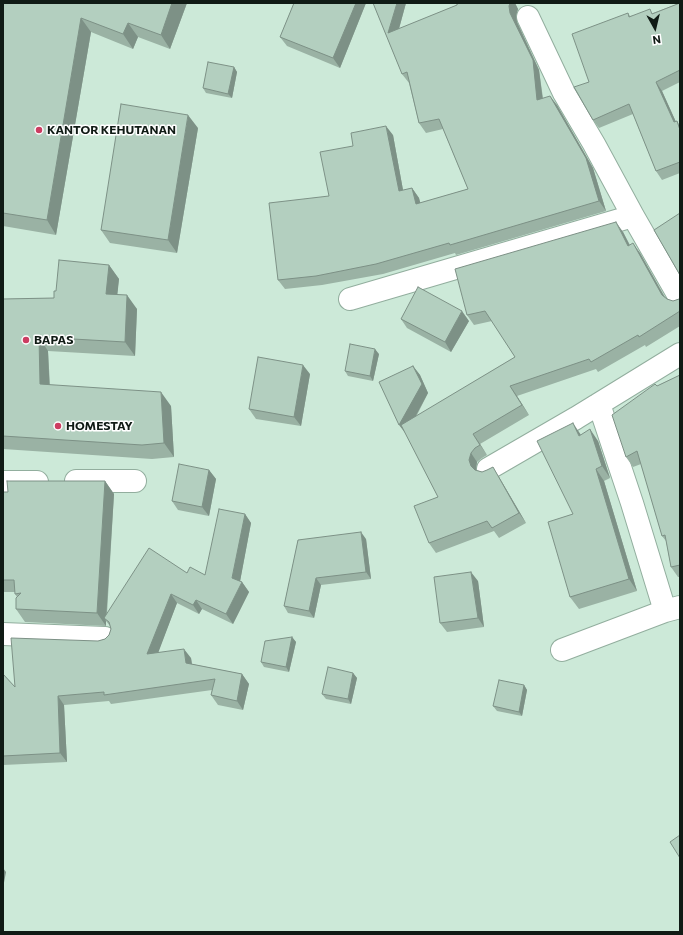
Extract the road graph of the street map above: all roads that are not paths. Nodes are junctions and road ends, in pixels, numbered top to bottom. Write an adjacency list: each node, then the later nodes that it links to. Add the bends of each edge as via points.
1 (528, 17): 2 (street, via 564,93)
2 (633, 216): 3 (street); 4 (street)
3 (680, 298)
4 (350, 299)
5 (680, 354): 6 (street)
6 (599, 404): 7 (street); 10 (street, via 632,503)
7 (488, 469)
8 (135, 481): 9 (street)
9 (3, 482)
10 (673, 609): 13 (street)
11 (3, 634): 12 (street)
12 (105, 638)
13 (562, 650)

